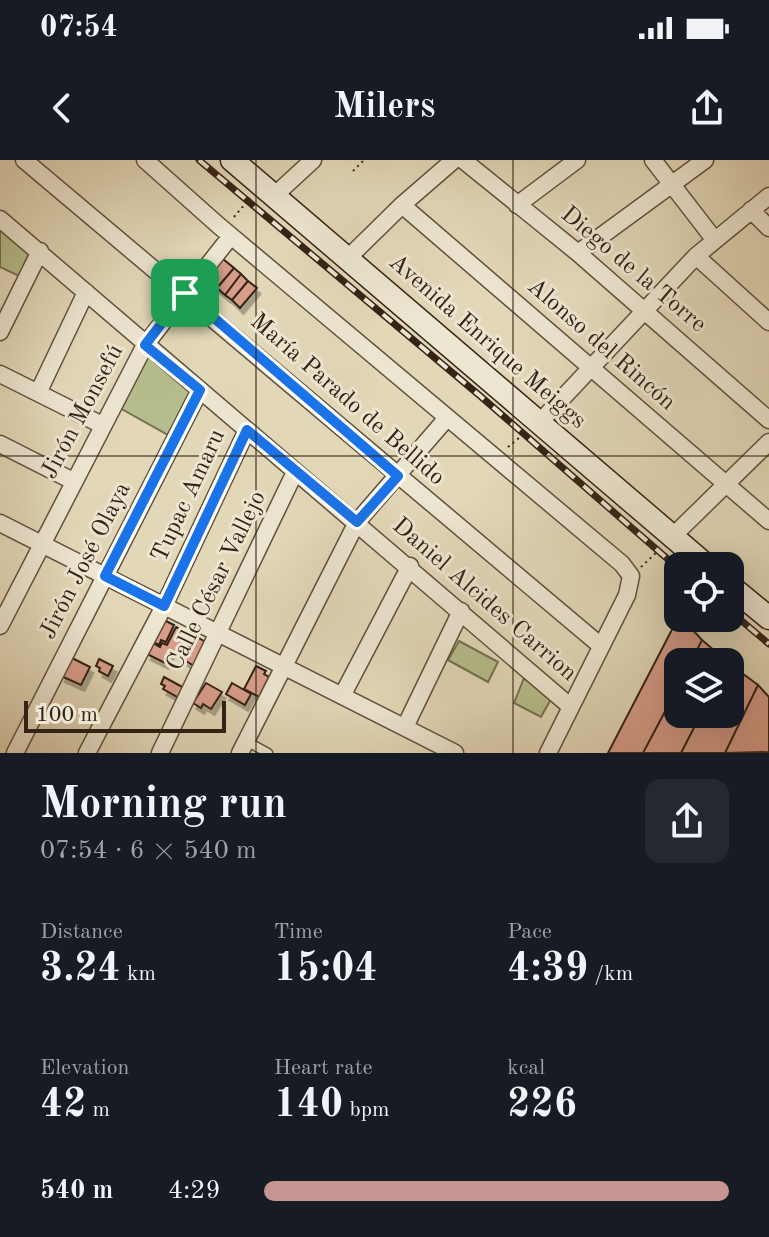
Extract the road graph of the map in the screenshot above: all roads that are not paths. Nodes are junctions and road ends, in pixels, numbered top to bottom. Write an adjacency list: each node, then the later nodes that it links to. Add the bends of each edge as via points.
1 (24, 160): 25 (street, María Parado de Bellido)
2 (145, 160): 18 (street)
3 (232, 160): 11 (street, Avenida Enrique Meiggs)
4 (313, 160): 11 (street)
5 (454, 160): 13 (street)
6 (463, 160): 14 (street, Diego de la Torre)
7 (577, 160): 14 (street)
8 (653, 160): 10 (street)
9 (705, 160): 10 (street)
10 (672, 183): 19 (street); 21 (street)
11 (264, 195): 23 (street, Avenida Enrique Meiggs)
12 (769, 196): 15 (street)
13 (402, 205): 23 (street); 30 (street, Alonso del Rincón)
14 (517, 205): 21 (street, Diego de la Torre)
15 (751, 210): 17 (street); 19 (street)
16 (0, 219): 20 (street, Daniel Alcides Carrion)
17 (769, 228)
18 (231, 236): 25 (street, Jirón Monsefú); 34 (street)
19 (714, 239): 22 (street)
20 (40, 251): 24 (street, Daniel Alcides Carrion); 28 (street)
21 (578, 253): 26 (street, Diego de la Torre)
22 (696, 256): 26 (street); 27 (street)
23 (348, 258): 36 (street, Avenida Enrique Meiggs)
24 (86, 292): 29 (street, Daniel Alcides Carrion); 33 (street)
25 (185, 293): 29 (street, Jirón Monsefú); 42 (street, María Parado de Bellido)
26 (646, 311): 30 (street); 35 (street, Diego de la Torre)
27 (769, 322)
28 (0, 332)
29 (145, 345): 32 (street, Daniel Alcides Carrion); 37 (street, Jirón Monsefú)
30 (591, 368): 36 (street); 44 (street, Alonso del Rincón)
31 (0, 374): 33 (street)
32 (200, 390): 38 (street, Daniel Alcides Carrion); 52 (street, Jirón José Olaya)
33 (38, 393): 37 (street)
34 (447, 418): 42 (street); 59 (street, via 631,576)
35 (769, 420)
36 (540, 422): 49 (street, Avenida Enrique Meiggs)
37 (102, 425): 43 (street, Jirón Monsefú)
38 (247, 430): 41 (street, Daniel Alcides Carrion); 54 (street, Tupac Amaru)
39 (769, 442): 44 (street)
40 (0, 444): 43 (street)
41 (295, 472): 46 (street, Daniel Alcides Carrion); 58 (street, Calle César Vallejo)
42 (398, 476): 46 (street); 59 (street, María Parado de Bellido)
43 (73, 481): 48 (street, Jirón Monsefú)
44 (728, 486): 45 (street, Alonso del Rincón); 49 (street)
45 (769, 521)
46 (357, 522): 51 (street, Daniel Alcides Carrion); 60 (street)
47 (0, 523): 48 (street)
48 (42, 544): 52 (street); 56 (street, Jirón Monsefú)
49 (665, 544): 50 (street, Avenida Enrique Meiggs)
50 (680, 552)
51 (410, 566): 55 (street, Daniel Alcides Carrion); 61 (street)
52 (105, 576): 54 (street); 65 (street, Jirón José Olaya)
53 (744, 597): 57 (street)
54 (164, 606): 58 (street); 66 (street, Tupac Amaru)
55 (461, 611): 62 (street, Daniel Alcides Carrion); 63 (street)
56 (3, 615)
57 (769, 618)
58 (219, 633): 60 (street); 67 (street, Calle César Vallejo)
59 (601, 646): 62 (street)
60 (283, 666): 61 (street); 64 (street)
61 (342, 696): 63 (street)
62 (571, 707): 70 (street)
63 (405, 727): 69 (street)
64 (243, 747): 68 (lane)
65 (15, 753)
66 (87, 753)
67 (160, 753)
68 (268, 753)
69 (455, 753)
70 (548, 753)

